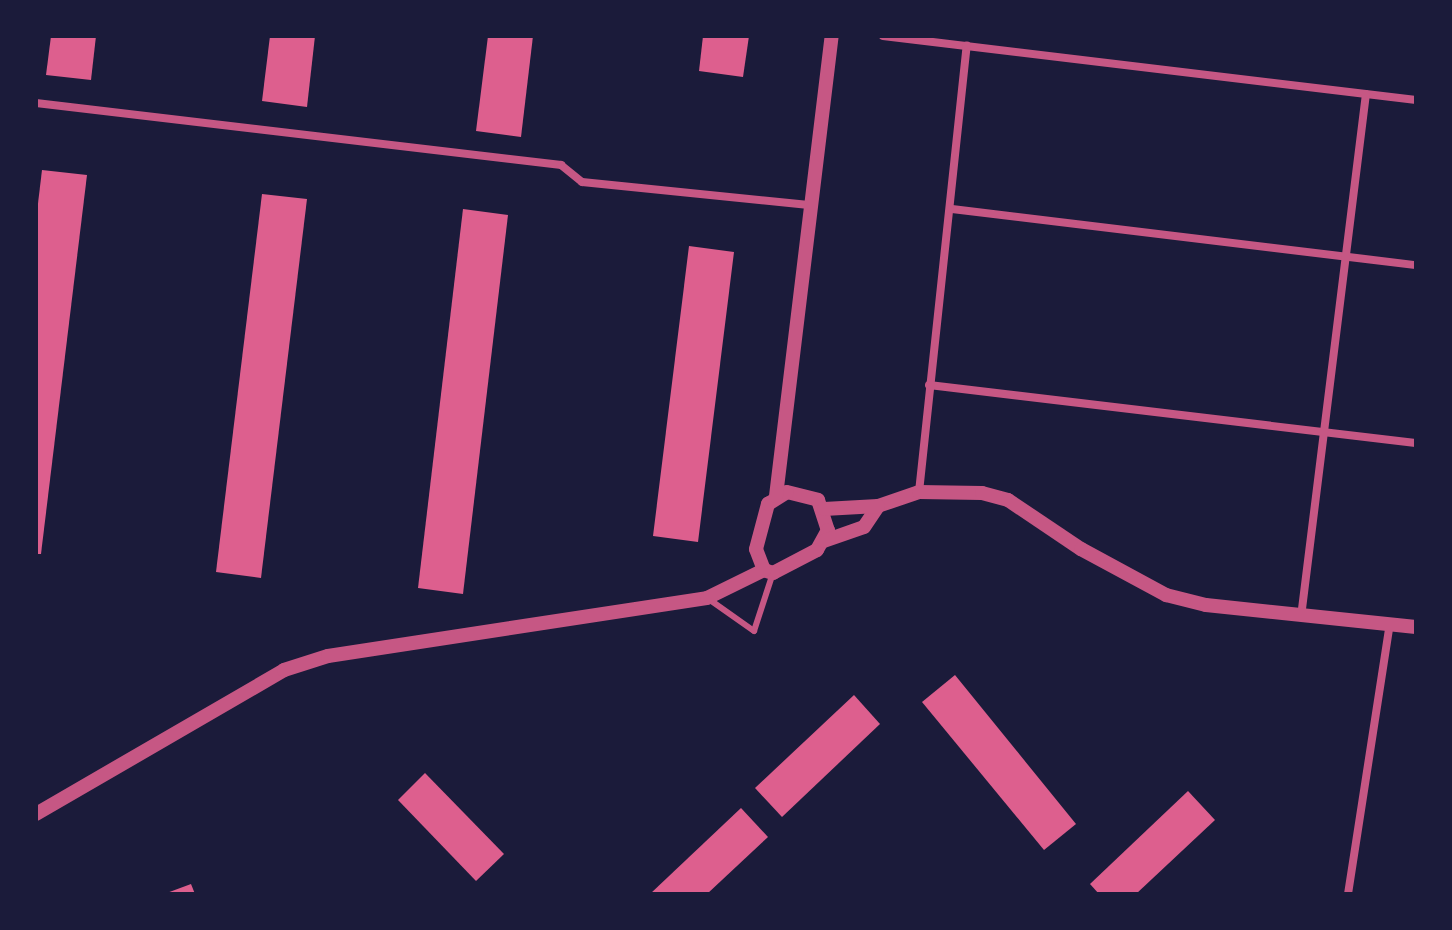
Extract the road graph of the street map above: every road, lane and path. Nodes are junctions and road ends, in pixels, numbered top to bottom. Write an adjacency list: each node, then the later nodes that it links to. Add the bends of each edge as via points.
1 (832, 36): 7 (street)
2 (883, 36): 3 (street)
3 (967, 46): 4 (street); 8 (street)
4 (1366, 94): 5 (street); 9 (street)
5 (1416, 100)
6 (36, 103): 7 (street, via 561,165 582,182)
7 (809, 205): 15 (street)
8 (952, 209): 9 (street); 11 (street)
9 (1343, 258): 10 (street); 12 (street)
10 (1416, 265)
11 (929, 385): 12 (street); 14 (street)
12 (1325, 433): 13 (street); 21 (street)
13 (1416, 443)
14 (919, 492): 16 (street); 21 (street, via 982,493 1008,500 1081,549 1166,595)
15 (776, 496): 17 (street, via 798,491); 19 (street, via 763,515 756,549)
16 (878, 506): 17 (street); 18 (street, via 864,527)
17 (824, 509): 18 (street)
18 (824, 541): 19 (street)
19 (768, 571): 20 (street); 20 (lane, via 754,631)
20 (707, 598): 24 (street, via 328,656 284,670)
21 (1301, 617): 22 (street)
22 (1390, 624): 23 (street); 25 (street)
23 (1416, 627)
24 (36, 814)
25 (1348, 894)

